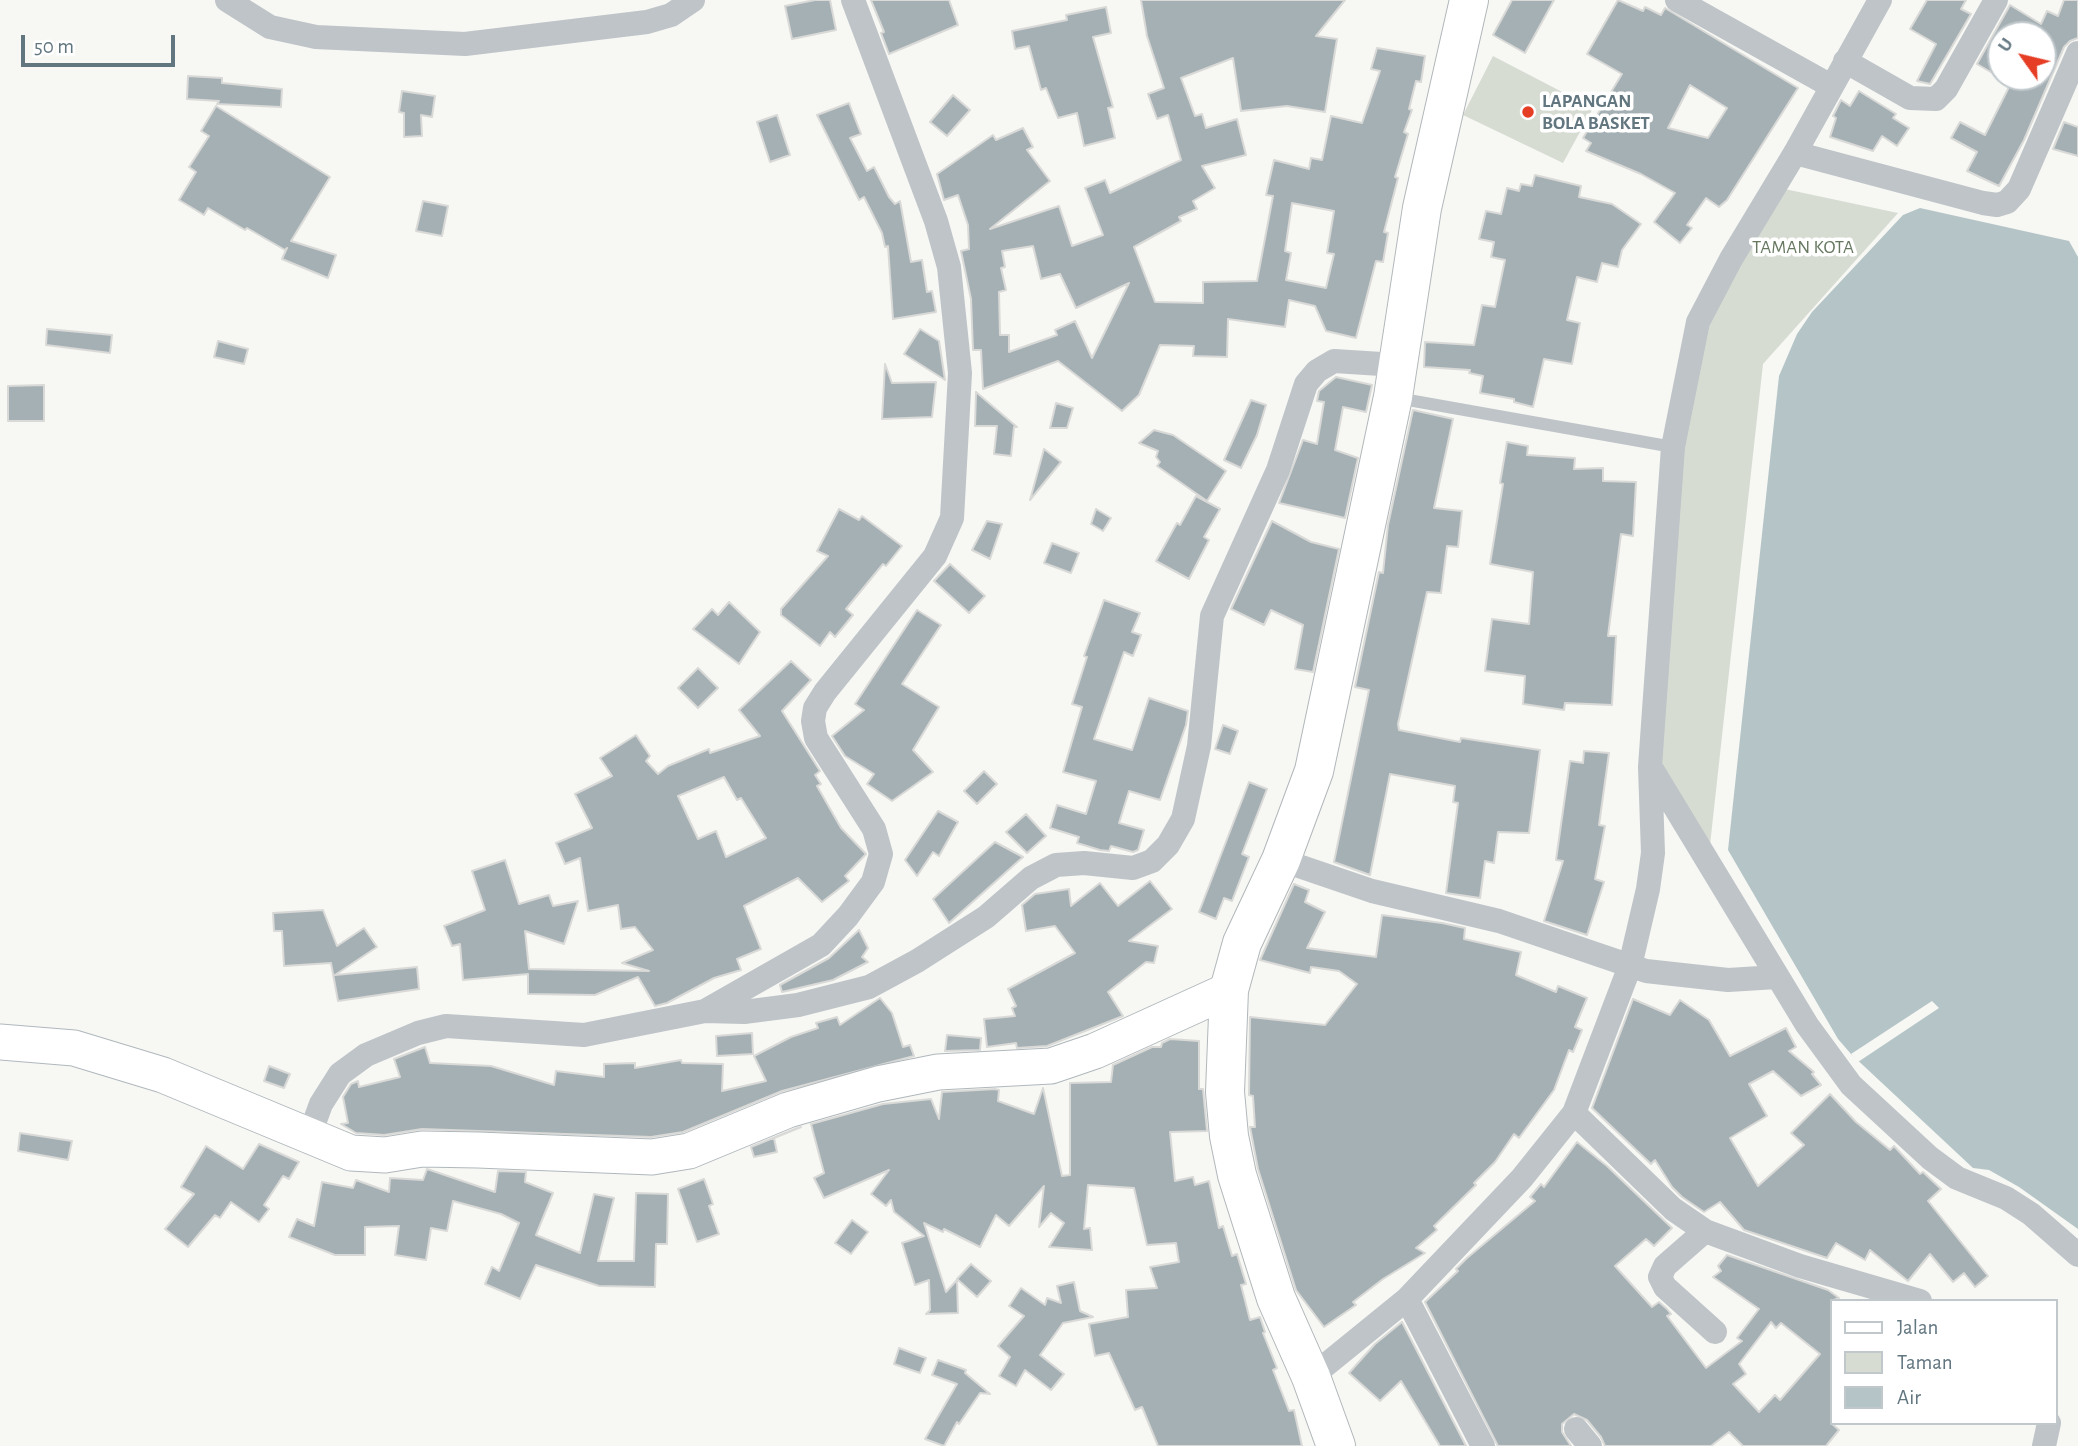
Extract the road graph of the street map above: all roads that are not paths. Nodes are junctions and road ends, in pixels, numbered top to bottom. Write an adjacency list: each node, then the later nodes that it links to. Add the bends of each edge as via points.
1 (227, 0): 2 (street, via 270,27 316,37 465,44 647,22 671,15)
2 (693, 0)
3 (853, 0): 19 (street, via 949,267 960,373 952,518 935,556 815,708 816,738 874,829 881,854 873,882 821,945)
4 (1469, 0): 12 (highway, via 1423,208)
5 (1677, 0): 10 (street)
6 (1880, 0): 9 (street)
7 (1996, 0): 9 (street, via 1936,99 1910,98)
8 (2078, 53): 11 (street, via 2019,189 2007,202 1983,203)
9 (1845, 61): 10 (street)
10 (1831, 86): 11 (street)
11 (1795, 153): 13 (street, via 1699,322)
12 (1395, 381): 13 (lane); 15 (highway, via 1314,771); 19 (street, via 1334,361 1306,384 1278,470 1212,616 1199,746 1183,820 1152,861 1133,868 1056,865 1031,878 985,918 869,987 798,1005 744,1012)
13 (1673, 447): 14 (street)
14 (1650, 767): 16 (street, via 1653,853); 17 (street)
15 (1281, 860): 16 (street, via 1372,891 1499,921); 18 (highway, via 1242,943)
16 (1630, 966): 17 (street, via 1718,979); 21 (street)
17 (1777, 977): 24 (street, via 1829,1059 1930,1158 1956,1178 2006,1198 2031,1214)
18 (1229, 990): 22 (street, via 1051,1066 938,1072 878,1084 788,1110 673,1156 422,1149 385,1155 351,1153); 28 (highway, via 1225,1042 1228,1136 1276,1298)
19 (705, 1011): 22 (street, via 584,1035 446,1026 418,1033 366,1055 340,1074 321,1104)
20 (0, 1042): 22 (street, via 74,1048 163,1075)
21 (1574, 1113): 23 (street, via 1673,1209); 25 (street, via 1522,1178)
22 (310, 1134)
23 (1705, 1231): 26 (street, via 1800,1266); 27 (street, via 1665,1266 1660,1277 1665,1287)
24 (2078, 1255)
25 (1407, 1298): 28 (street); 31 (street)
26 (1913, 1299)
27 (1715, 1332)
28 (1311, 1377): 30 (highway)
29 (2049, 1425): 32 (street)
30 (1336, 1446)
31 (1483, 1446)
32 (2044, 1446)

